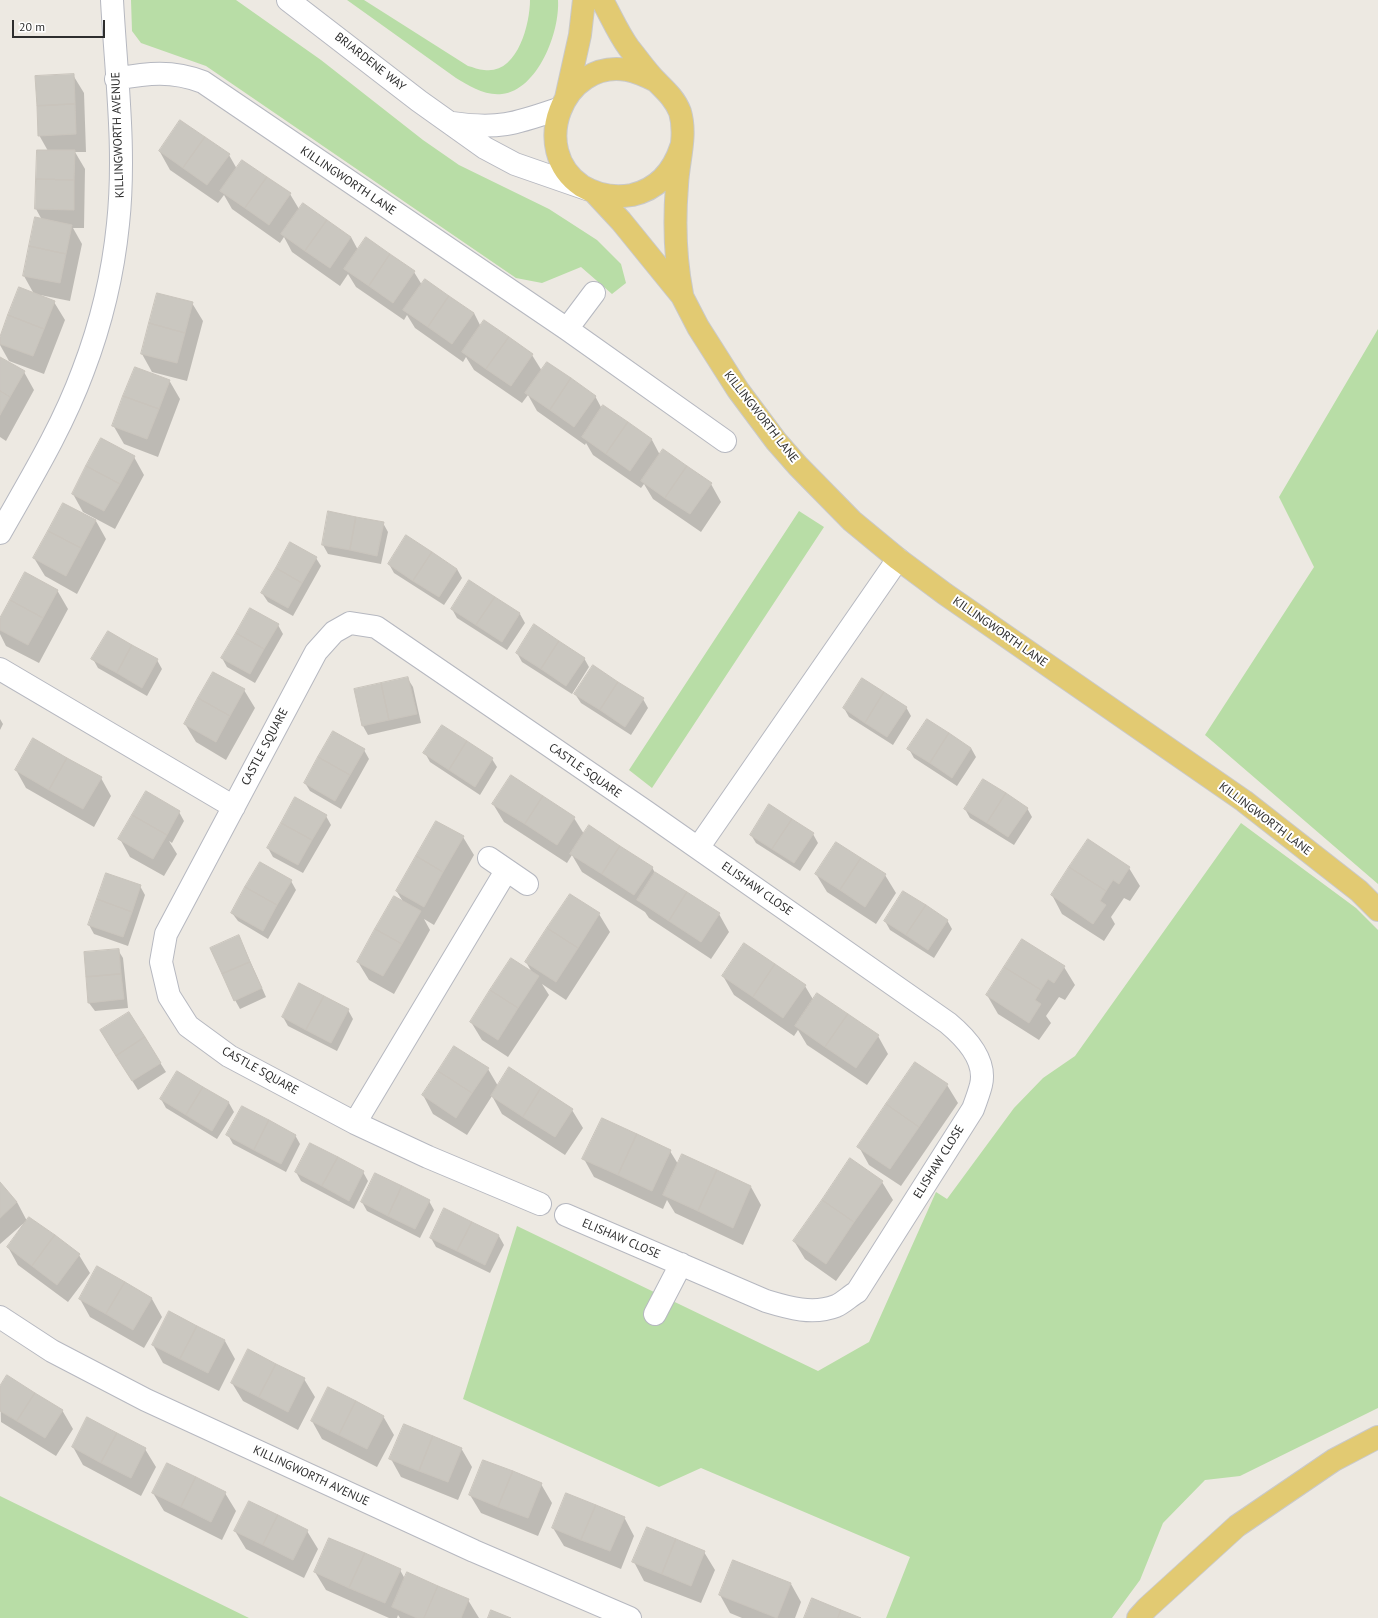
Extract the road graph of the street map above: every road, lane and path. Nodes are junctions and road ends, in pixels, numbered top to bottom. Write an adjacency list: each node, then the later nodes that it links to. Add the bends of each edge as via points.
1 (112, 0): 5 (street, KILLINGWORTH AVENUE)
2 (288, 0): 8 (street, BRIARDENE WAY, via 419,101)
3 (584, 0): 7 (main road, via 580,35)
4 (602, 0): 6 (main road, via 628,47)
5 (116, 79): 13 (street, KILLINGWORTH LANE, via 173,73 203,82); 15 (street, KILLINGWORTH AVENUE, via 121,177 119,223 114,260 99,324 83,372 66,410)
6 (656, 81): 7 (main road, via 626,70 603,72 581,82); 9 (main road, via 667,91 679,110 683,128)
7 (563, 103): 8 (street, via 519,123 484,127); 10 (main road, via 555,131 558,154 570,176)
8 (452, 123): 10 (street, BRIARDENE WAY, via 503,158)
9 (681, 147): 10 (main road, via 671,170 653,187 627,196); 12 (main road, via 677,172 675,252)
10 (591, 191): 12 (main road, via 621,221)
11 (594, 293): 13 (street)
12 (682, 296): 16 (main road, KILLINGWORTH LANE, via 720,363 776,441 852,521)
13 (567, 329): 14 (street, KILLINGWORTH LANE)
14 (725, 442)
15 (0, 532)
16 (898, 559): 20 (street); 24 (main road, KILLINGWORTH LANE, via 1244,801 1359,891)
17 (0, 669): 18 (street)
18 (234, 807): 19 (street, CASTLE SQUARE, via 316,652 334,632 350,623 376,627); 25 (street, CASTLE SQUARE, via 166,934 161,962 169,996 188,1026 229,1056)
19 (645, 811): 20 (street, ELISHAW CLOSE)
20 (698, 848): 28 (street, ELISHAW CLOSE, via 948,1023 966,1038 982,1071 982,1084 973,1109 857,1292 837,1306 816,1310 794,1309 766,1301)
21 (489, 858): 22 (street)
22 (506, 870): 23 (street); 25 (street)
23 (527, 884)
24 (1378, 910)
25 (355, 1123): 26 (street, CASTLE SQUARE)
26 (540, 1204)
27 (566, 1215): 28 (street, ELISHAW CLOSE)
28 (681, 1264): 29 (street)
29 (655, 1314)
30 (0, 1317): 32 (street, KILLINGWORTH AVENUE, via 52,1351 146,1400 474,1551)
31 (1378, 1437): 33 (main road, via 1334,1460 1236,1526)
32 (630, 1618)
33 (1138, 1618)

